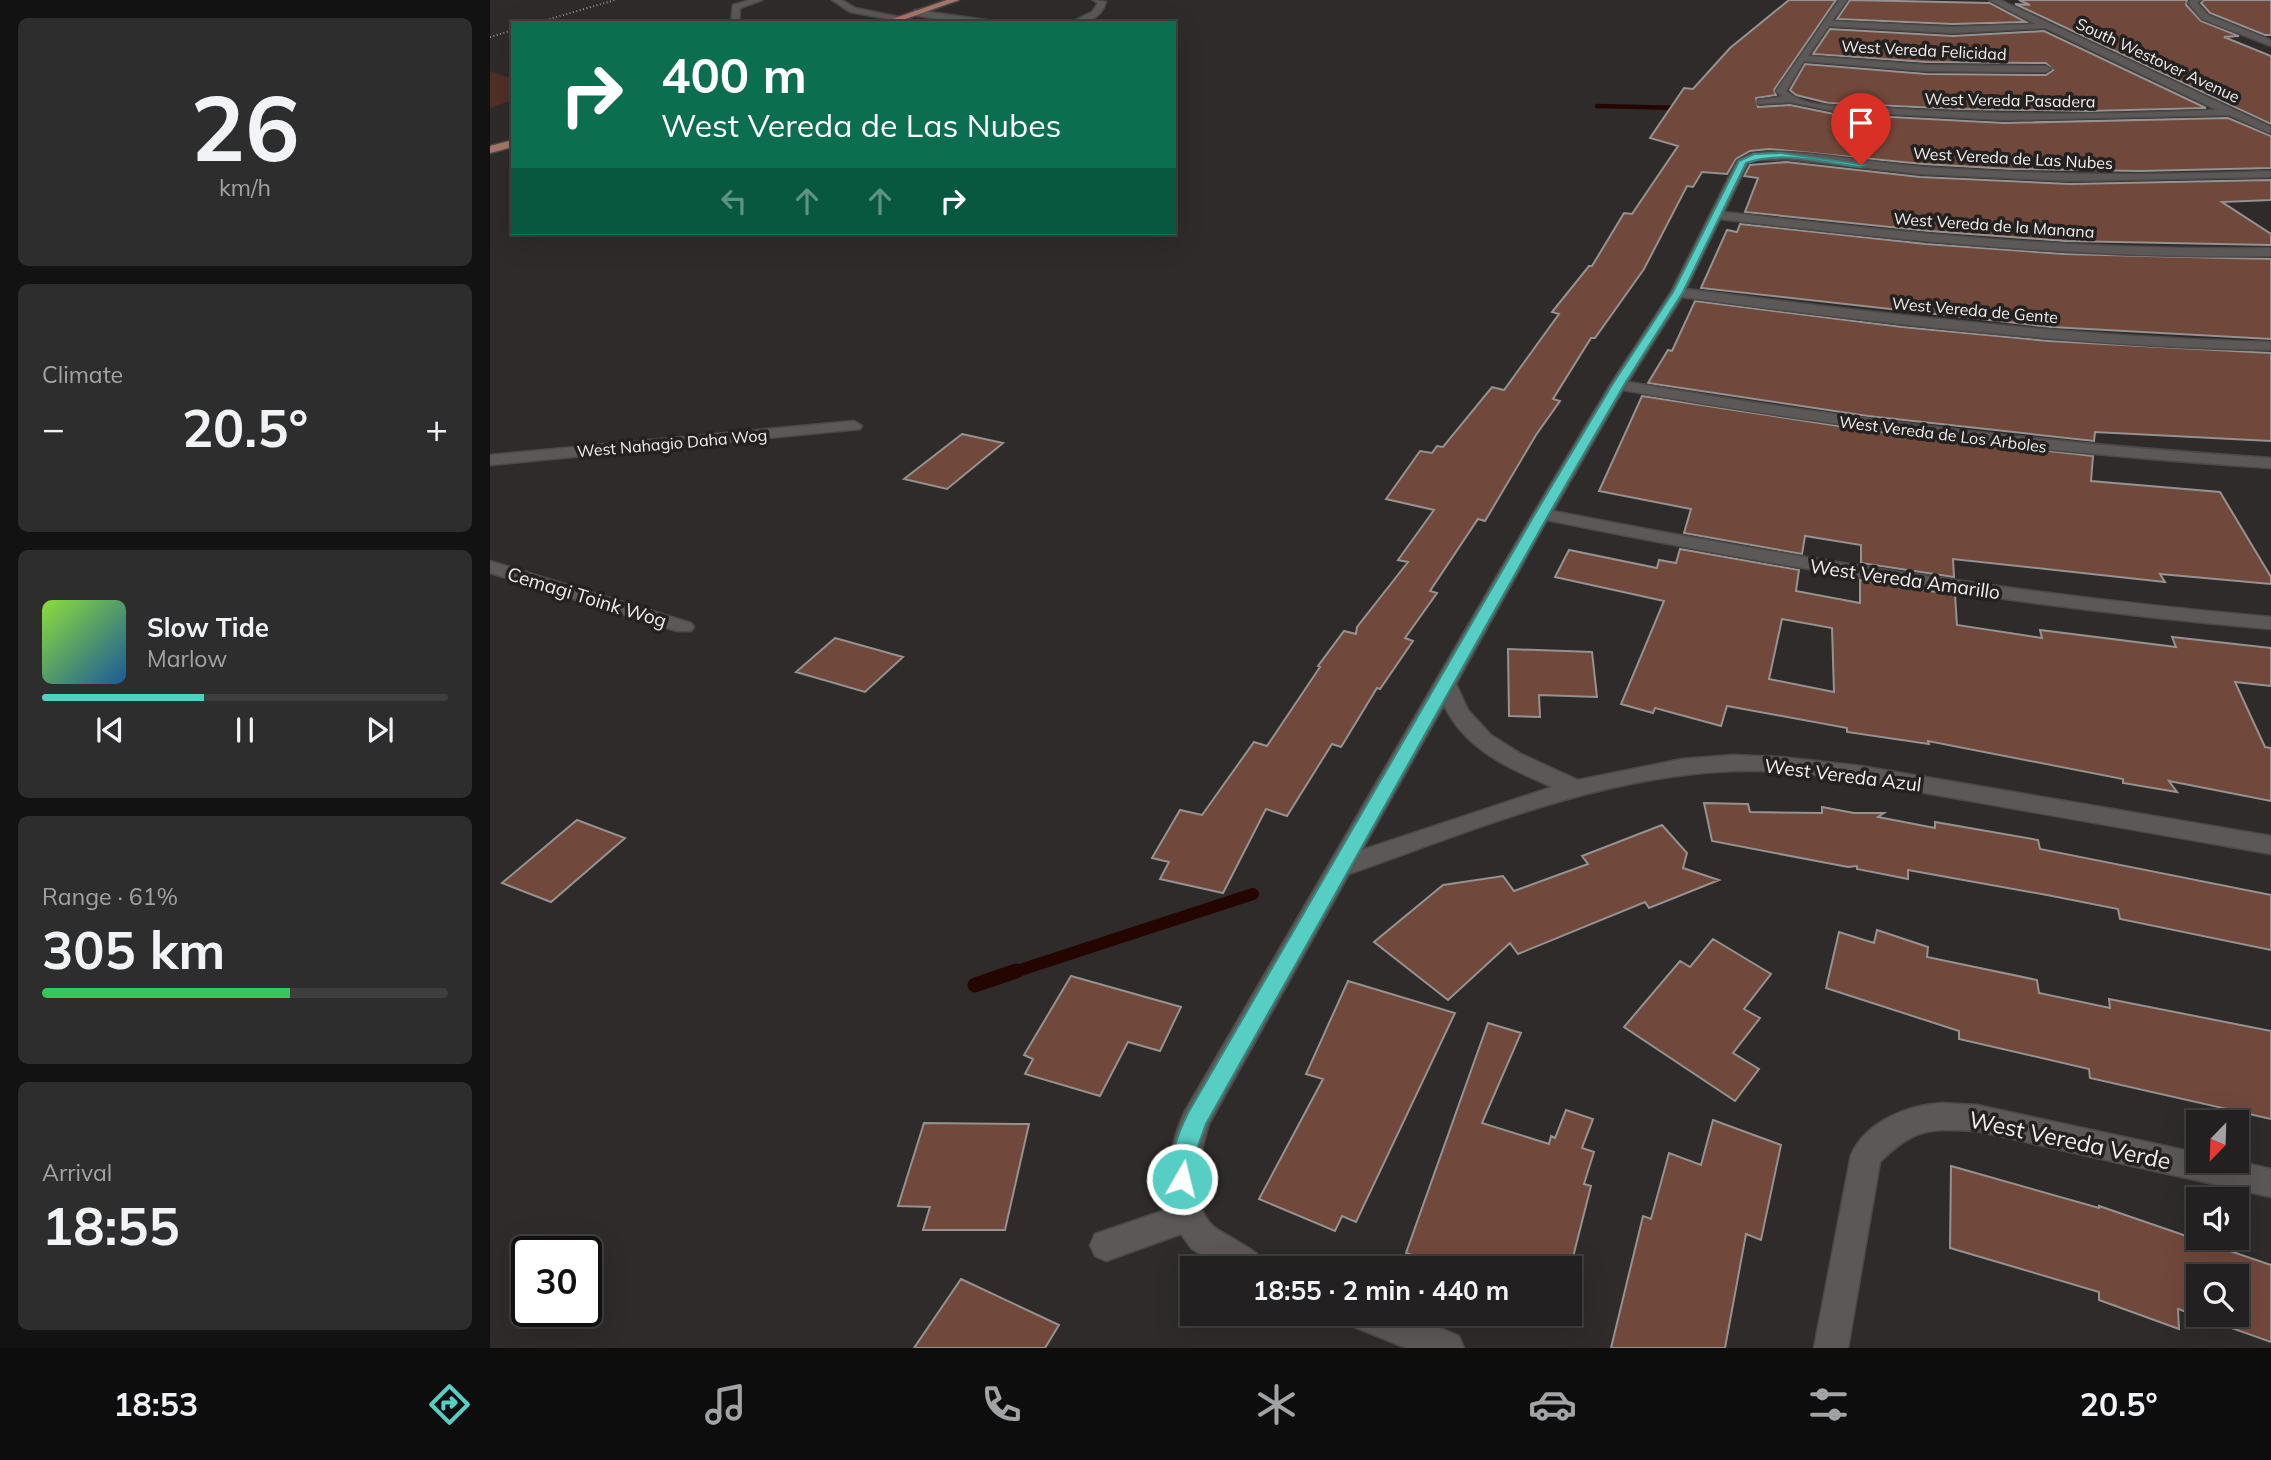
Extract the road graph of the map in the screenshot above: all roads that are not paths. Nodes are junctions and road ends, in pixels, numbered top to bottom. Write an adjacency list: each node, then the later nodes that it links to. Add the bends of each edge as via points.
1 (758, 0): 10 (street, via 736,7)
2 (836, 0): 9 (street, via 853,10)
3 (955, 0): 8 (main road)
4 (1097, 0): 13 (street, via 1102,2 1101,9)
5 (1843, 0): 14 (street)
6 (1993, 0): 15 (street, South Westover Avenue)
7 (2197, 0): 16 (street, via 2192,3 2205,17)
8 (915, 13): 9 (main road); 12 (street)
9 (900, 18): 11 (main road)
10 (735, 21)
11 (891, 21)
12 (972, 21)
13 (1078, 21)
14 (1825, 23): 15 (street, via 1954,30); 17 (street)
15 (2047, 26): 21 (street, South Westover Avenue)
16 (2271, 43)
17 (1801, 58): 18 (street, West Vereda Felicidad, via 1937,69); 19 (street, via 1781,91)
18 (2046, 69)
19 (1790, 99): 20 (street, West Vereda Pasadera); 21 (street, West Vereda Pasadera, via 1845,108 2012,119)
20 (1762, 102)
21 (2231, 112): 22 (street, South Westover Avenue)
22 (2271, 131)
23 (511, 144): 24 (main road)
24 (490, 150)
25 (2271, 174): 26 (street, West Vereda de Las Nubes, via 2141,179 2009,176 1754,157 1743,161)
26 (1716, 215): 27 (street, West Vereda de la Manana, via 2024,247); 28 (street)
27 (2271, 252)
28 (1678, 292): 29 (street, West Vereda de Gente, via 2020,333); 30 (street)
29 (2271, 346)
30 (1618, 385): 33 (street, West Vereda de Los Arboles, via 1876,428 2145,456); 34 (street)
31 (854, 426): 32 (street, West Nahagio Daha Wog)
32 (490, 460)
33 (2271, 463)
34 (1542, 514): 36 (street, West Vereda Amarillo, via 1826,569 2085,604); 38 (street)
35 (490, 567): 37 (street, Cemagi Toink Wog)
36 (2271, 623)
37 (684, 627)
38 (1445, 684): 39 (street, via 1460,714 1482,740); 41 (street)
39 (1579, 790): 40 (street, West Vereda Azul, via 1661,770 1734,763 1799,765); 41 (street, West Vereda Azul)
40 (2271, 845)
41 (1341, 867): 43 (street, via 1195,1120 1182,1179)
42 (2271, 1183): 48 (street, West Vereda Verde, via 1977,1118 1912,1119 1887,1133 1866,1155)
43 (1188, 1217): 44 (street); 45 (street, via 1202,1237)
44 (1106, 1245)
45 (1231, 1256)
46 (1393, 1326): 47 (street)
47 (1447, 1348)
48 (1831, 1348)

